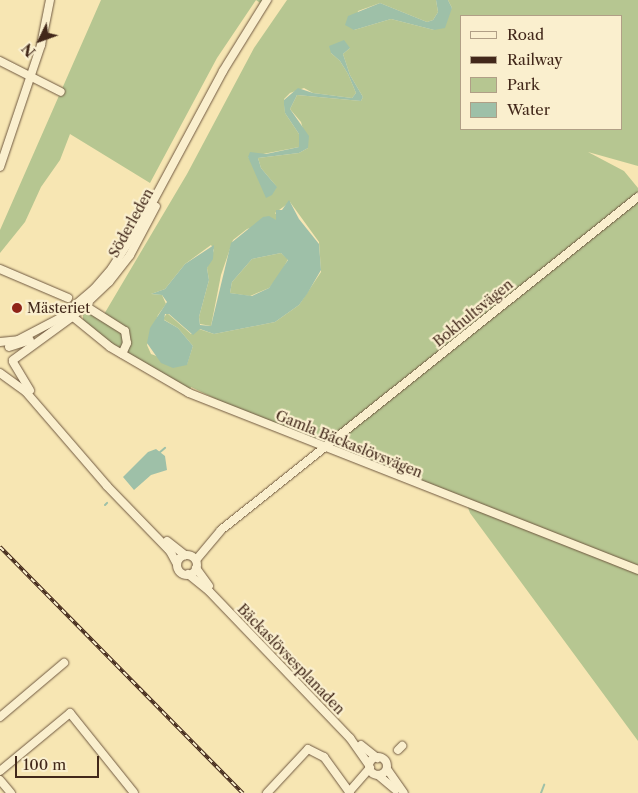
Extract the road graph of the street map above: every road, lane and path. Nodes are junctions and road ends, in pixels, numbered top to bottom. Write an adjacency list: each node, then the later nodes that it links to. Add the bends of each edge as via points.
1 (50, 0): 4 (street)
2 (267, 0): 12 (street, Söderleden, via 222,71 126,248)
3 (0, 62): 4 (street)
4 (31, 75): 5 (street); 6 (street)
5 (61, 92)
6 (3, 152): 7 (street)
7 (0, 167)
8 (638, 197): 17 (street, Bokhultsvägen)
9 (0, 269): 10 (street)
10 (68, 298)
11 (90, 310): 14 (street, via 125,332 127,343)
12 (69, 315): 13 (street, Söderleden); 14 (street, Gamla Bäckaslövsvägen); 15 (street, Söderleden)
13 (4, 344): 15 (street, Söderleden)
14 (122, 354): 17 (street, Gamla Bäckaslövsvägen, via 189,393)
15 (13, 361): 16 (street, Söderleden); 18 (street, Bäckaslövsesplanaden, via 31,392 97,468 161,535)
16 (0, 373): 19 (street, Bäckaslövsesplanaden, via 26,392 107,486 170,551)
17 (324, 448): 18 (street, Bokhultsvägen, via 221,530); 20 (street, Gamla Bäckaslövsvägen)
18 (192, 560): 19 (street); 21 (street); 24 (street, Bäckaslövsesplanaden, via 236,614)
19 (177, 564): 21 (street, Bäckaslövsesplanaden, via 180,572)
20 (638, 570)
21 (188, 574): 26 (street, Bäckaslövsesplanaden, via 350,738)
22 (64, 662): 23 (street)
23 (0, 717)
24 (376, 758): 25 (street, Bäckaslövsesplanaden, via 385,760); 26 (street)
25 (387, 769): 26 (street); 34 (street, Bäckaslövsesplanaden)
26 (373, 771): 29 (street); 33 (street, Bäckaslövsesplanaden)
27 (0, 772): 31 (street, via 70,713)
28 (0, 780): 30 (street)
29 (350, 792): 32 (street, via 324,757 308,749)
30 (11, 793)
31 (134, 793)
32 (266, 793)
33 (399, 793)
34 (404, 793)

